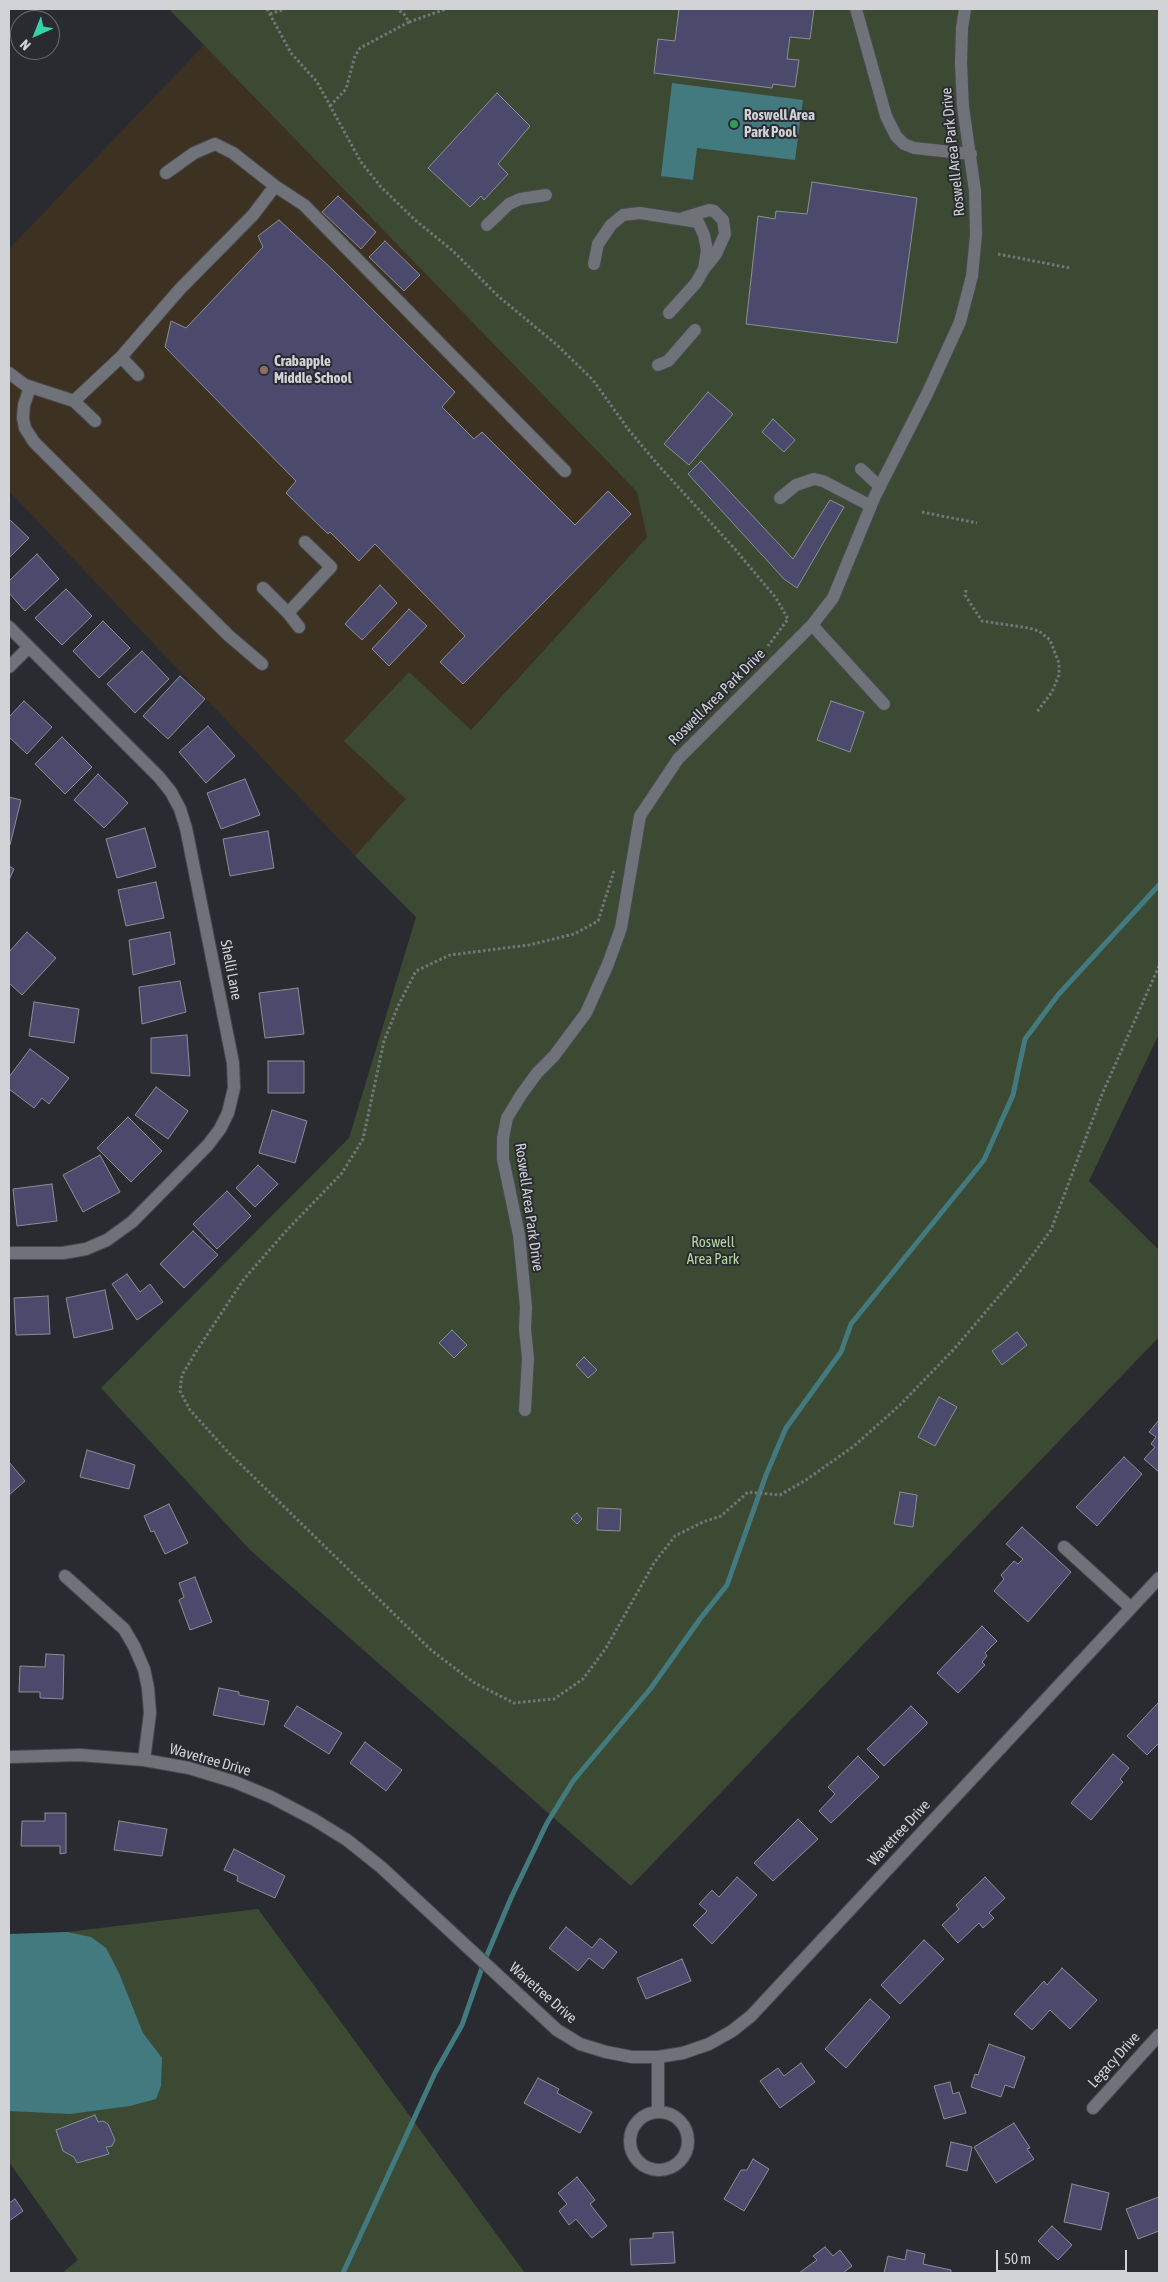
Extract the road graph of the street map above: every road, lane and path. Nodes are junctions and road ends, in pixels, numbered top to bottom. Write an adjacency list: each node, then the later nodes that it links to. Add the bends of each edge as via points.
1 (267, 9): 7 (path)
2 (285, 9): 7 (path)
3 (397, 9): 8 (path)
4 (446, 9): 8 (path)
5 (856, 9): 10 (street, via 886,116 896,136 914,148)
6 (965, 9): 10 (street, Roswell Area Park Drive, via 961,63 963,107)
7 (270, 14): 9 (path, via 291,53 317,82)
8 (408, 22): 9 (path, via 360,48 346,89)
9 (330, 106): 40 (path, via 361,162 381,187 593,380 659,466 776,598)
10 (971, 154): 31 (street, Roswell Area Park Drive, via 976,235 972,276 960,322)
11 (166, 174): 12 (street, via 194,153 215,144 233,153)
12 (275, 186): 22 (street, via 253,215 180,289); 30 (street, via 304,205)
13 (546, 196): 15 (street, via 520,199 509,204)
14 (683, 218): 17 (street, via 640,213 619,217 598,244); 19 (street, via 698,222 702,228 706,250); 19 (street, via 714,210 723,220 725,234 716,254)
15 (487, 225)
16 (998, 254): 18 (path)
17 (594, 264)
18 (1070, 268)
19 (704, 269): 20 (street)
20 (669, 313)
21 (695, 330): 23 (street, via 668,362)
22 (121, 357): 25 (street); 27 (street)
23 (658, 365)
24 (9, 373): 26 (street)
25 (138, 375)
26 (30, 387): 27 (street); 45 (street, via 23,418 34,442 228,635)
27 (74, 401): 28 (street)
28 (94, 421)
29 (861, 470): 31 (street)
30 (565, 471)
31 (880, 487): 33 (street, Roswell Area Park Drive)
32 (780, 498): 33 (street, via 796,485 814,479)
33 (871, 506): 41 (street, Roswell Area Park Drive, via 833,598)
34 (922, 512): 35 (path)
35 (977, 522)
36 (305, 542): 39 (street, via 331,567)
37 (263, 588): 39 (street)
38 (966, 590): 48 (path, via 965,595 982,621 1039,631 1050,640 1059,675 1052,692)
39 (288, 613): 43 (street)
40 (788, 619)
41 (812, 625): 47 (street); 52 (street, Roswell Area Park Drive, via 678,759 640,816 621,928 608,964 586,1013 537,1073 507,1118 503,1159 519,1235 526,1308)
42 (9, 627): 44 (street, Shelli Lane)
43 (299, 627)
44 (29, 647): 46 (street); 51 (street, Shelli Lane, via 159,777 180,809 231,1053 234,1088 228,1112 212,1140 132,1222 107,1240 86,1249 63,1253)
45 (262, 664)
46 (9, 668)
47 (884, 704)
48 (1036, 714)
49 (598, 921): 50 (path, via 554,940 450,955 416,971 384,1041 363,1140 342,1173 244,1279 182,1375 180,1391 190,1410 228,1452 431,1650 473,1682 514,1703 554,1699 583,1678 606,1648 654,1563 675,1536 721,1516 748,1492 780,1496 854,1446 900,1406 954,1348 1023,1268 1051,1230 1103,1092)
50 (1159, 966)
51 (9, 1253)
52 (525, 1410)
53 (1064, 1547): 56 (street)
54 (65, 1576): 58 (street, via 124,1629 144,1669 150,1713)
55 (1159, 1578): 56 (street, Wavetree Drive)
56 (1131, 1608): 60 (street, Wavetree Drive, via 752,2016 709,2044)
57 (9, 1757): 58 (street, Wavetree Drive, via 80,1755)
58 (144, 1760): 60 (street, Wavetree Drive, via 189,1768 235,1782 313,1819 381,1867 557,2030 580,2044 606,2052)
59 (1159, 2035): 61 (street, Legacy Drive)
60 (658, 2057): 62 (street)
61 (1093, 2108)
62 (658, 2111): 62 (street, via 641,2119 630,2136 635,2158 644,2166 659,2170 675,2166 682,2160 688,2146 688,2135 676,2117)

